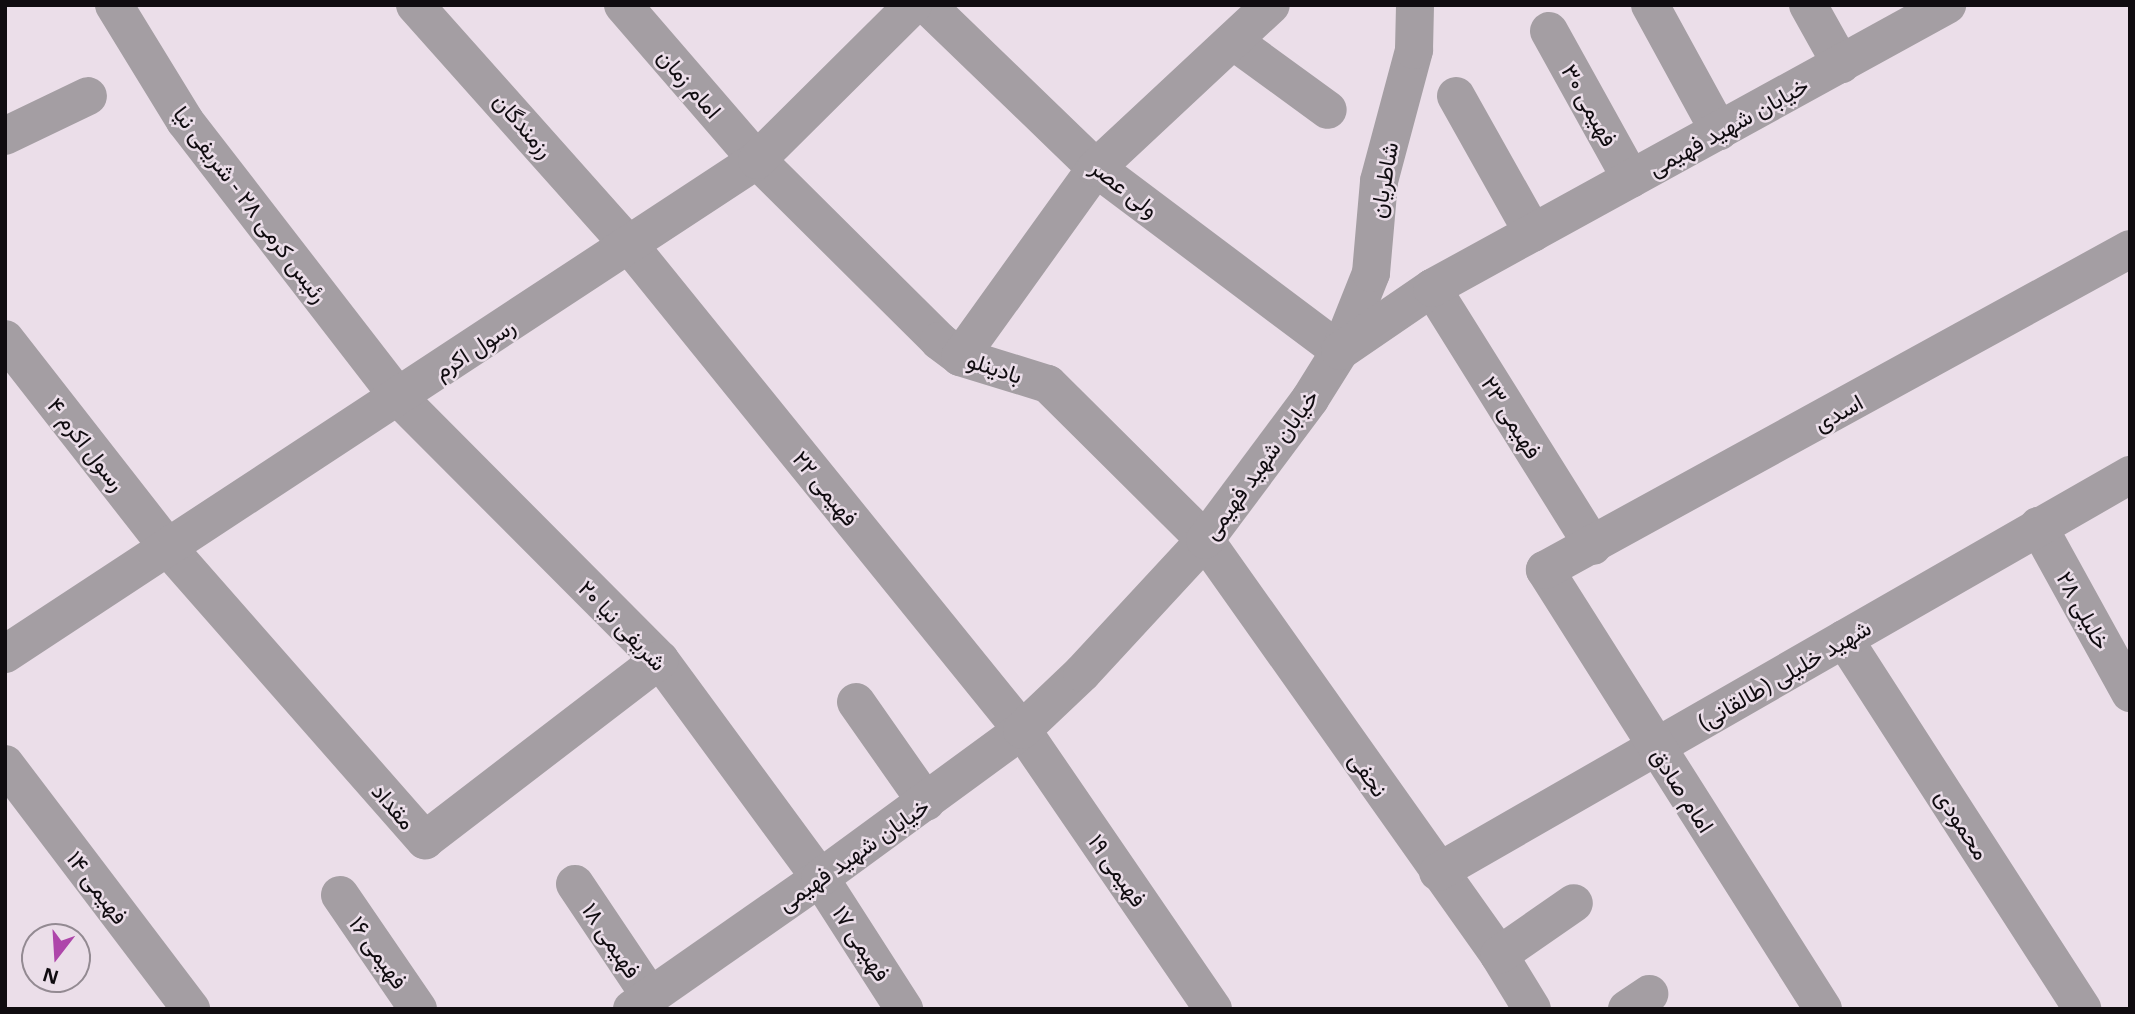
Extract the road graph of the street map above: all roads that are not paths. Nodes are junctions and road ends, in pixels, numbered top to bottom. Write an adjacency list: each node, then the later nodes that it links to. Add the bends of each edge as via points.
1 (114, 5): 29 (street, رئیس کرمی ۲۸ - شریفی نیا, via 185,121)
2 (415, 5): 23 (street, رزمندگان)
3 (623, 5): 19 (street, امام زمان)
4 (913, 5): 19 (street, رسول اکرم)
5 (927, 5): 20 (street, ولی عصر)
6 (1271, 5): 12 (street)
7 (1415, 5): 27 (street, شاطریان, via 1414,50 1378,181 1371,272)
8 (1650, 5): 17 (street)
9 (1808, 5): 13 (street)
10 (1947, 5): 13 (street, خیابان شهید فهیمی)
11 (1549, 30): 21 (street, فهیمی ۳۰)
12 (1233, 41): 16 (street); 20 (street)
13 (1841, 64): 17 (street, خیابان شهید فهیمی)
14 (88, 96): 18 (street)
15 (1456, 96): 22 (street)
16 (1328, 110)
17 (1719, 131): 21 (street, خیابان شهید فهیمی)
18 (5, 136)
19 (757, 160): 23 (street, رسول اکرم); 28 (street, بادینلو)
20 (1096, 168): 27 (street, ولی عصر); 28 (street)
21 (1631, 179): 22 (street, خیابان شهید فهیمی)
22 (1533, 233): 25 (street, خیابان شهید فهیمی)
23 (630, 246): 29 (street, رسول اکرم); 41 (street, فهیمی ۲۲)
24 (2130, 249): 33 (street, اسدی)
25 (1432, 288): 27 (street, خیابان شهید فهیمی); 33 (street, فهیمی ۲۳)
26 (5, 339): 34 (street, رسول اکرم ۴)
27 (1340, 351): 32 (street, خیابان شهید فهیمی)
28 (960, 357): 32 (street, بادینلو, via 1048,384)
29 (398, 397): 34 (street, رسول اکرم); 38 (street, ۲۰ شریفی نیا)
30 (2128, 479): 31 (street, شهید خلیلی (طالقانی))
31 (2038, 526): 36 (street, شهید خلیلی (طالقانی)); 39 (street, خلیلی ۲۸)
32 (1205, 540): 41 (street, خیابان شهید فهیمی, via 1082,673); 45 (street, نجفی)
33 (1593, 546): 35 (street, اسدی)
34 (169, 549): 37 (street, رسول اکرم); 38 (street, مقداد, via 425,841)
35 (1545, 570): 42 (street, امام صادق)
36 (1844, 639): 42 (street, شهید خلیلی (طالقانی)); 58 (street, محمودی)
37 (5, 654)
38 (660, 660): 46 (street, ۲۰ شریفی نیا)
39 (2130, 693)
40 (856, 702): 44 (street)
41 (1022, 730): 44 (street, خیابان شهید فهیمی); 56 (street, فهیمی ۱۹)
42 (1656, 749): 45 (street, شهید خلیلی (طالقانی)); 57 (street, امام صادق)
43 (5, 764): 53 (street, فهیمی ۱۴)
44 (926, 802): 46 (street, خیابان شهید فهیمی)
45 (1438, 872): 50 (street, نجفی)
46 (820, 878): 51 (street, خیابان شهید فهیمی); 55 (street, فهیمی ۱۷)
47 (575, 884): 51 (street, فهیمی ۱۸)
48 (340, 895): 54 (street, فهیمی ۱۶)
49 (1574, 903): 50 (street)
50 (1499, 955): 52 (street, نجفی)
51 (641, 1002)
52 (1526, 1007)
53 (191, 1009)
54 (418, 1009)
55 (904, 1009)
56 (1213, 1009)
57 (1824, 1009)
58 (2082, 1009)

